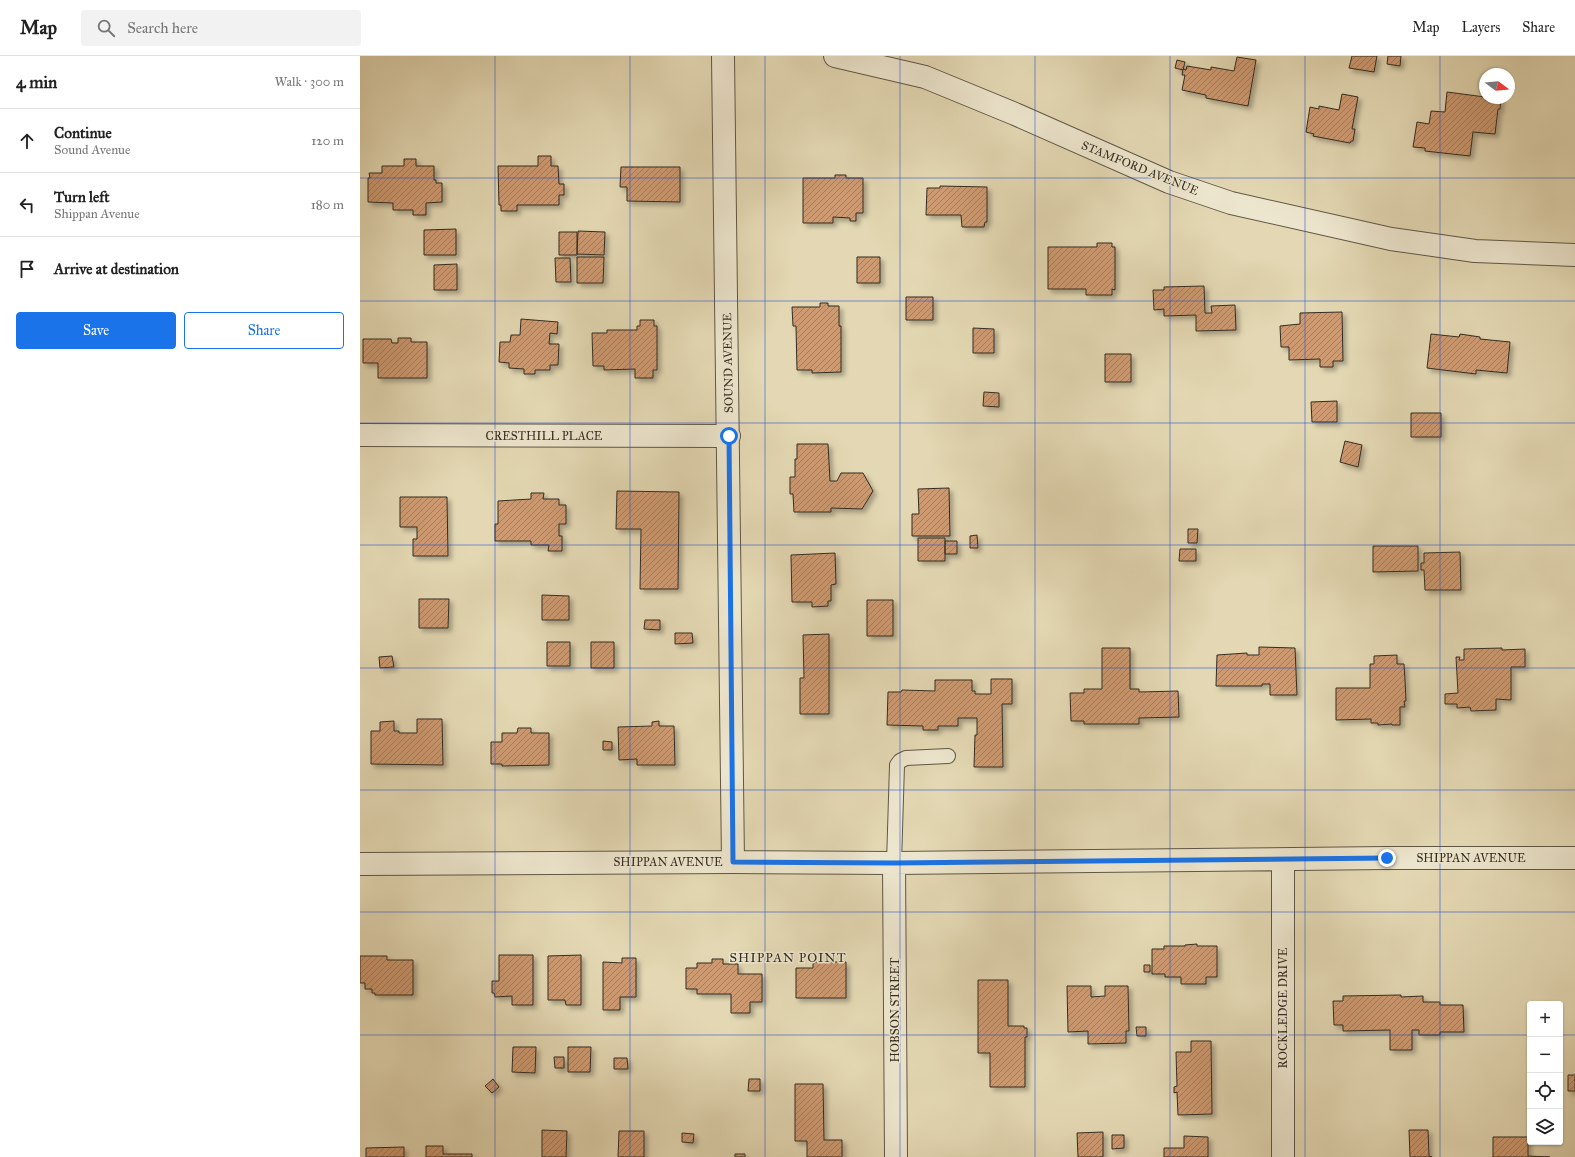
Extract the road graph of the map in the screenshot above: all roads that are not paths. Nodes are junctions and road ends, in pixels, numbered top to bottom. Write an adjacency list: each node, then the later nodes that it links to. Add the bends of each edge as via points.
1 (723, 56): 5 (street, SOUND AVENUE)
2 (835, 56): 3 (street, STAMFORD AVENUE, via 925,78 1015,114 1169,182 1231,203 1391,239 1475,251)
3 (1575, 255)
4 (360, 435): 5 (street, CRESTHILL PLACE)
5 (729, 436): 9 (street, SOUND AVENUE)
6 (948, 756): 10 (lane, via 906,758 897,765)
7 (1575, 858): 8 (street, SHIPPAN AVENUE)
8 (1283, 860): 10 (street, SHIPPAN AVENUE); 13 (street, ROCKLEDGE DRIVE)
9 (733, 862): 10 (street, SHIPPAN AVENUE); 11 (street, SHIPPAN AVENUE)
10 (894, 863): 12 (street, HOBSON STREET)
11 (360, 864)
12 (896, 1157)
13 (1283, 1157)

